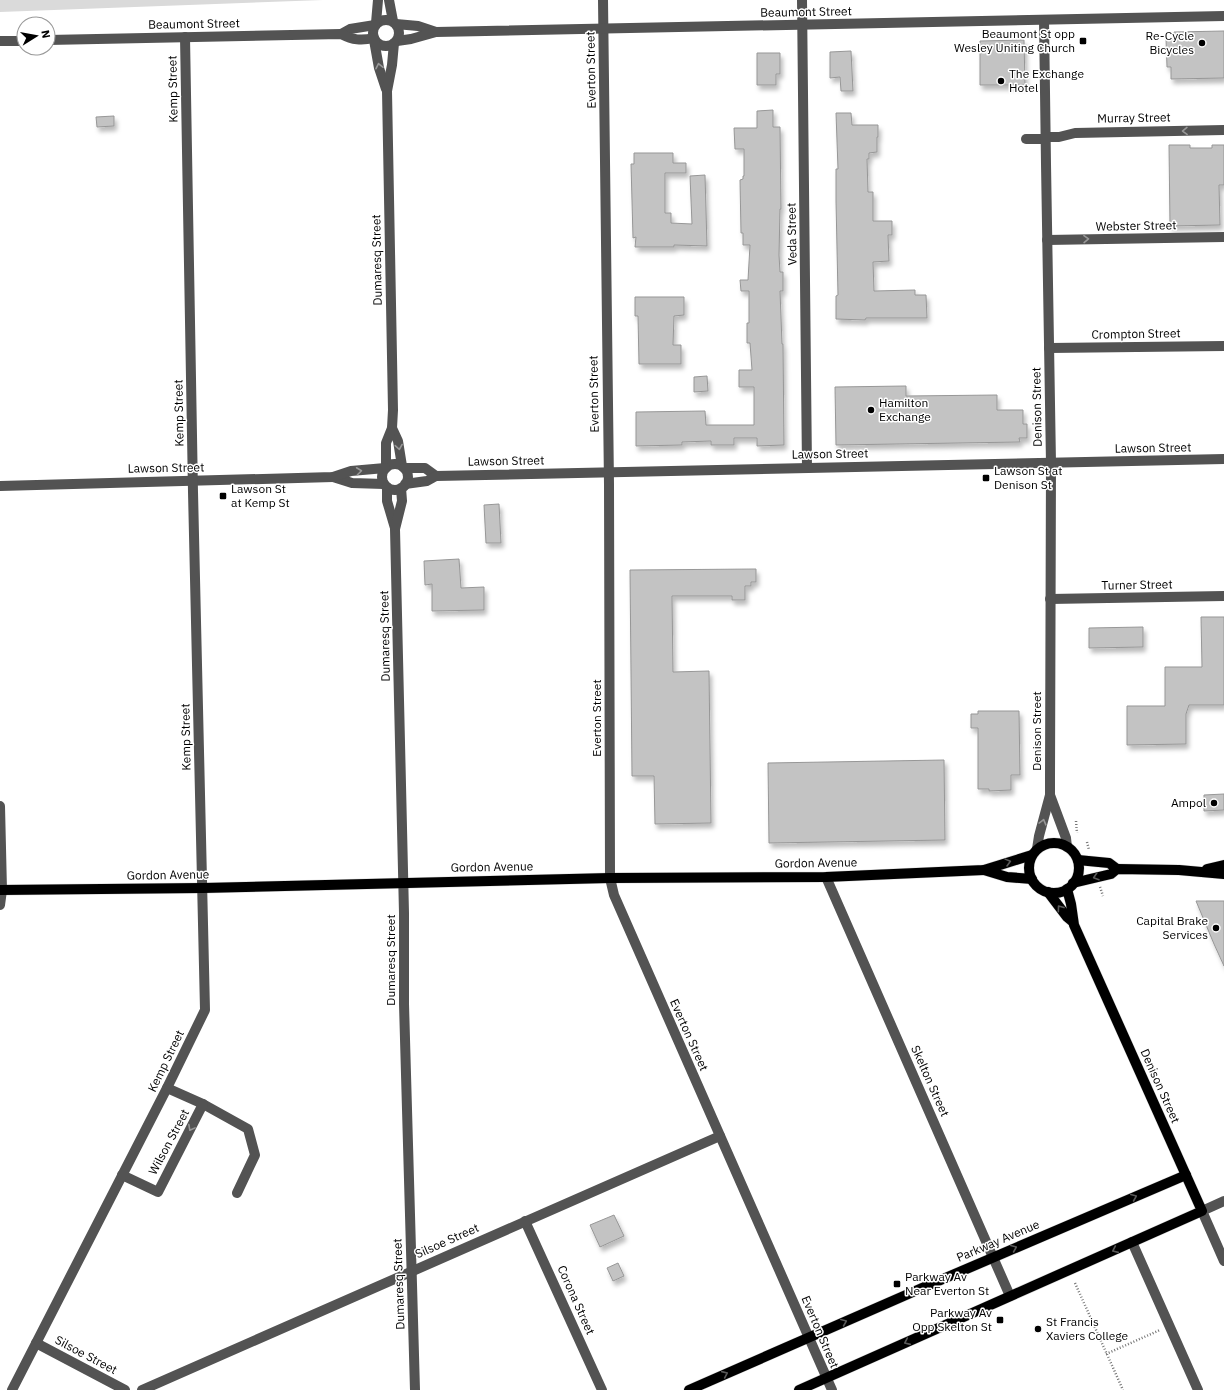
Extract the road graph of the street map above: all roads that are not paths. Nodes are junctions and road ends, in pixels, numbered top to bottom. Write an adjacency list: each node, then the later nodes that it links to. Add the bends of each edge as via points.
1 (378, 0): 8 (street)
2 (389, 0): 7 (street)
3 (603, 0): 10 (street, Everton Street)
4 (802, 0): 9 (street, Veda Street)
5 (1224, 16): 6 (street, Beaumont Street)
6 (1044, 20): 9 (street, Beaumont Street); 21 (street, Denison Street)
7 (394, 23): 8 (street, via 383,20); 11 (street, Beaumont Street, via 418,26); 18 (street, via 399,33)
8 (376, 24): 12 (street, Beaumont Street, via 350,29); 14 (street, via 372,31)
9 (803, 25): 10 (street, Beaumont Street); 32 (street, Veda Street)
10 (604, 29): 11 (street, Beaumont Street); 33 (street, Everton Street)
11 (436, 32): 18 (street, Beaumont Street)
12 (340, 34): 13 (street, Beaumont Street); 14 (street, Beaumont Street, via 359,41)
13 (185, 37): 15 (street, Beaumont Street); 36 (street, Kemp Street)
14 (374, 39): 18 (street, via 382,46 390,46); 19 (street, Dumaresq Street, one-way to 14, via 379,68)
15 (56, 40)
16 (0, 41): 17 (street)
17 (16, 41)
18 (395, 42): 19 (street, Dumaresq Street)
19 (387, 91): 27 (street, Dumaresq Street)
20 (1224, 130): 21 (street, Murray Street, one-way to 21, via 1075,133)
21 (1045, 138): 22 (street, Murray Street); 24 (street, Denison Street)
22 (1026, 139)
23 (1224, 237): 24 (street, Webster Street, one-way to 23)
24 (1047, 240): 26 (street, Denison Street)
25 (1224, 346): 26 (street, Crompton Street)
26 (1049, 348): 29 (street, Denison Street)
27 (392, 428): 30 (street, Dumaresq Street, one-way to 30, via 398,441); 31 (street, Dumaresq Street, via 386,443)
28 (1224, 459): 29 (street, Lawson Street)
29 (1052, 463): 32 (street, Lawson Street); 42 (street, Denison Street)
30 (403, 467): 31 (street, via 394,464); 34 (street, Lawson Street, via 425,468); 39 (street, via 408,476)
31 (386, 468): 35 (street, Lawson Street, one-way to 31, via 351,471); 37 (street, via 382,475)
32 (807, 468): 33 (street, Lawson Street)
33 (608, 472): 34 (street, Lawson Street); 54 (street, Everton Street)
34 (436, 476): 39 (street, Lawson Street, via 428,481)
35 (333, 478): 36 (street, Lawson Street); 37 (street, Lawson Street, via 352,484)
36 (193, 481): 38 (street, Lawson Street); 58 (street, Kemp Street)
37 (386, 485): 39 (street, via 395,490); 40 (street, Dumaresq Street, via 387,501)
38 (0, 486)
39 (403, 486): 40 (street, Dumaresq Street)
40 (396, 530): 56 (street, Dumaresq Street)
41 (1224, 596): 42 (street, Turner Street)
42 (1050, 599): 43 (street, Denison Street)
43 (1050, 794): 45 (street, Denison Street); 46 (street, Denison Street, one-way to 43)
44 (0, 806): 59 (street)
45 (1067, 847): 46 (main road, via 1054,843 1045,844); 47 (main road)
46 (1035, 852): 50 (main road, Gordon Avenue, one-way to 46); 55 (main road, via 1029,867)
47 (1078, 860): 49 (main road, via 1109,862); 57 (main road, via 1078,872)
48 (1224, 865): 51 (main road)
49 (1117, 869): 51 (main road); 57 (main road, one-way to 57, via 1111,874)
50 (984, 870): 53 (main road, Gordon Avenue); 55 (main road, Gordon Avenue, via 1008,877)
51 (1199, 871): 52 (main road)
52 (1224, 874)
53 (826, 877): 54 (main road, Gordon Avenue); 73 (street, Skelton Street)
54 (610, 878): 56 (main road, Gordon Avenue); 65 (street, Everton Street, via 614,895)
55 (1032, 879): 60 (main road)
56 (403, 882): 58 (main road, Gordon Avenue); 75 (street, Dumaresq Street)
57 (1070, 886): 60 (main road, via 1059,892); 62 (main road, Denison Street)
58 (203, 888): 59 (main road, Gordon Avenue); 63 (street, Kemp Street, via 205,1010)
59 (1, 890): 61 (street)
60 (1048, 892): 62 (main road, Denison Street, one-way to 60)
61 (0, 905)
62 (1073, 922): 67 (main road, Denison Street)
63 (168, 1088): 64 (street, Wilson Street); 66 (street, Kemp Street)
64 (204, 1104): 66 (street, Wilson Street, one-way to 66, via 158,1192); 68 (street, via 248,1129 255,1155)
65 (720, 1136): 71 (street, Silsoe Street); 77 (street, Everton Street)
66 (122, 1175): 78 (street, Kemp Street)
67 (1186, 1175): 70 (main road, Denison Street); 73 (main road, Parkway Avenue, one-way to 67)
68 (237, 1193)
69 (1224, 1201): 70 (street)
70 (1202, 1211): 72 (main road); 74 (street, Denison Street)
71 (525, 1221): 75 (street, Silsoe Street); 84 (street, Corona Street)
72 (1132, 1242): 76 (main road, one-way to 76); 88 (street)
73 (993, 1258): 76 (street, Skelton Street); 77 (main road, Parkway Avenue, one-way to 73)
74 (1224, 1261)
75 (411, 1271): 82 (street, Silsoe Street); 83 (street, Dumaresq Street)
76 (1010, 1296): 79 (main road, one-way to 79)
77 (809, 1337): 79 (street, Everton Street); 85 (main road, Parkway Avenue, one-way to 77)
78 (36, 1343): 80 (street, Kemp Street); 81 (street, Silsoe Street)
79 (826, 1378): 86 (main road); 87 (street, Everton Street)
80 (12, 1390)
81 (125, 1390)
82 (142, 1390)
83 (415, 1390)
84 (602, 1390)
85 (689, 1390)
86 (799, 1390)
87 (832, 1390)
88 (1198, 1390)

